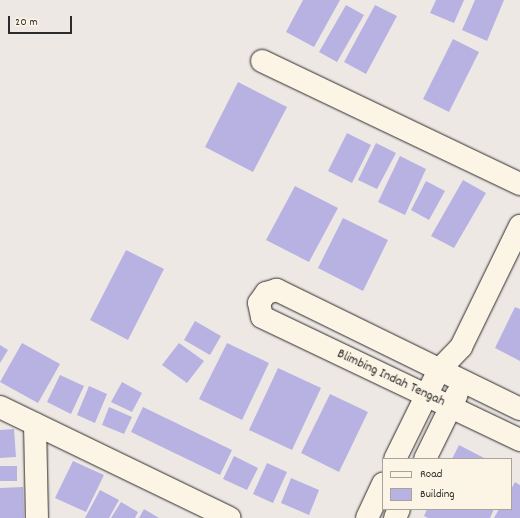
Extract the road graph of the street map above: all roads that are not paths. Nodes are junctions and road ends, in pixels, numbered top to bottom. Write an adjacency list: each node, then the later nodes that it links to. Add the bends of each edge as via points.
1 (262, 61): 2 (street)
2 (520, 184)
3 (520, 226): 4 (street)
4 (461, 346): 5 (street); 6 (street)
5 (438, 370): 6 (street, Blimbing Indah Tengah); 7 (street); 7 (street, Blimbing Indah Tengah, via 277,290 264,294 259,307 262,316)
6 (464, 382): 9 (street); 10 (street, Blimbing Indah Tengah)
7 (425, 395): 9 (street, Blimbing Indah Tengah); 13 (street)
8 (0, 406): 11 (street)
9 (449, 406): 12 (street, Blimbing Indah Tengah); 14 (street)
10 (520, 409)
11 (35, 424): 16 (street); 17 (street)
12 (520, 440)
13 (395, 458)
14 (425, 458)
15 (382, 486): 18 (street)
16 (37, 518)
17 (230, 518)
18 (367, 518)

